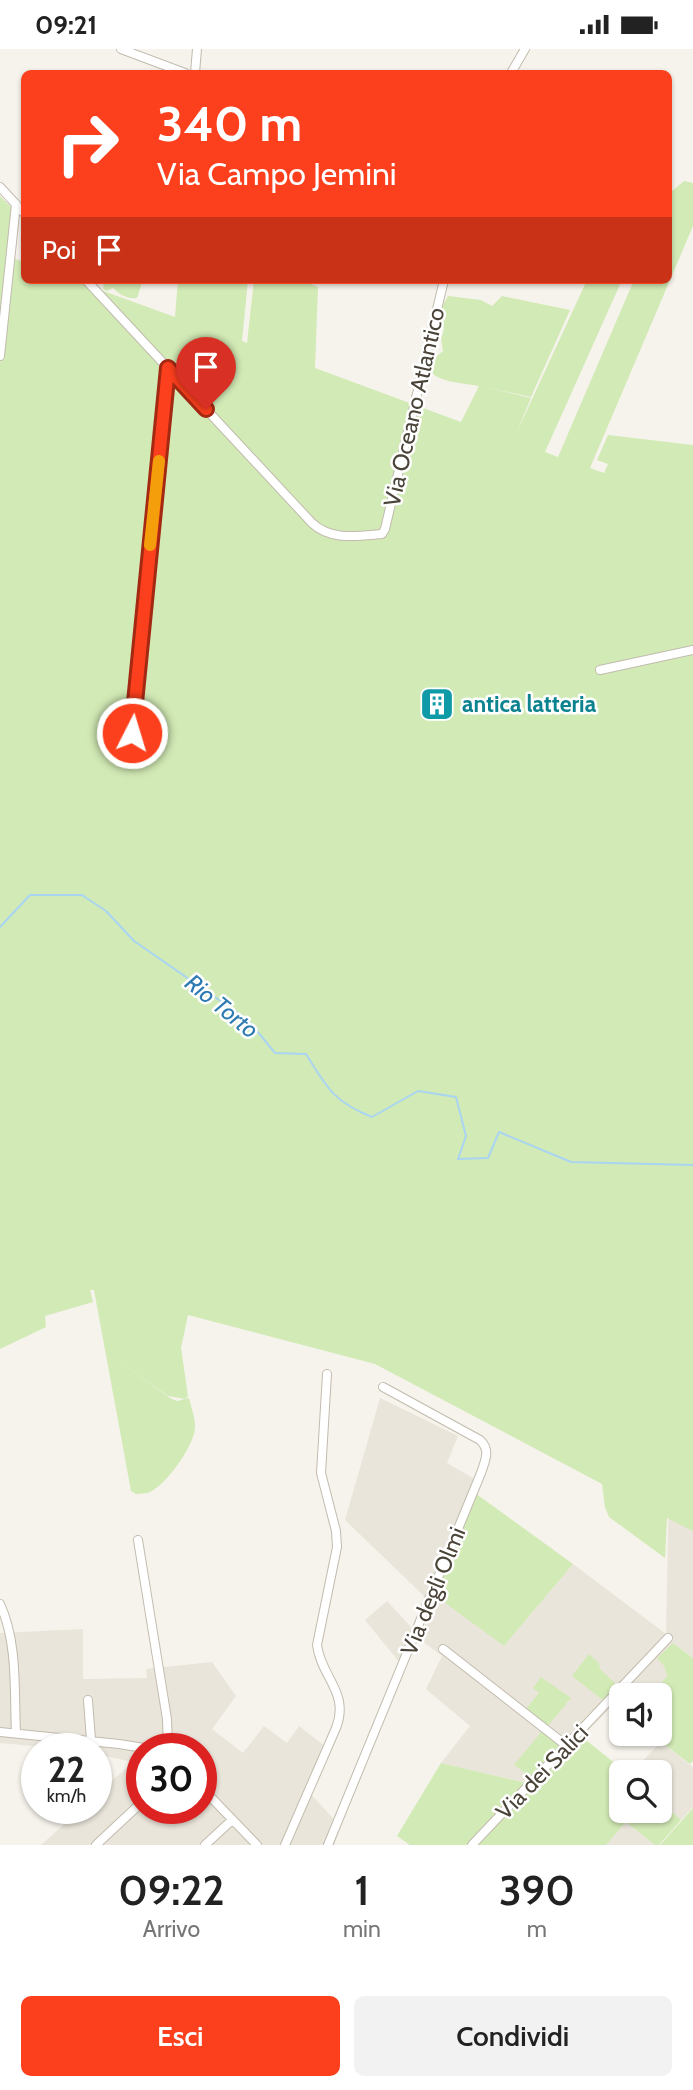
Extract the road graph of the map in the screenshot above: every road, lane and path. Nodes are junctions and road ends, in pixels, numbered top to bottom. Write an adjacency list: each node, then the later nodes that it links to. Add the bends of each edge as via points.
1 (121, 49): 4 (street)
2 (197, 49): 5 (street)
3 (525, 49): 6 (street)
4 (177, 70)
5 (195, 70)
6 (513, 70)
7 (0, 187): 8 (street)
8 (16, 204): 9 (street); 12 (street)
9 (21, 210)
10 (90, 284): 13 (street)
11 (443, 284): 13 (street, Via Oceano Atlantico, via 382,534 331,535 318,529)
12 (0, 356)
13 (168, 368): 16 (street)
14 (693, 650): 15 (street)
15 (600, 670)
16 (132, 733)
17 (327, 1374): 36 (street, via 321,1473 337,1547 317,1645 341,1710)
18 (383, 1387): 37 (street, Via degli Olmi, via 480,1440 487,1454)
19 (138, 1540): 28 (street)
20 (0, 1604): 25 (street, via 11,1639)
21 (668, 1638): 29 (street, Via dei Salici)
22 (443, 1649): 29 (street)
23 (88, 1700): 27 (street)
24 (0, 1732): 25 (street)
25 (16, 1733): 26 (street)
26 (21, 1733)
27 (90, 1733)
28 (167, 1733)
29 (567, 1746): 38 (street, Via dei Salici)
30 (217, 1804): 32 (street)
31 (126, 1817): 33 (street)
32 (232, 1820): 34 (street); 35 (street)
33 (96, 1845)
34 (205, 1845)
35 (257, 1845)
36 (285, 1845)
37 (328, 1845)
38 (472, 1845)

